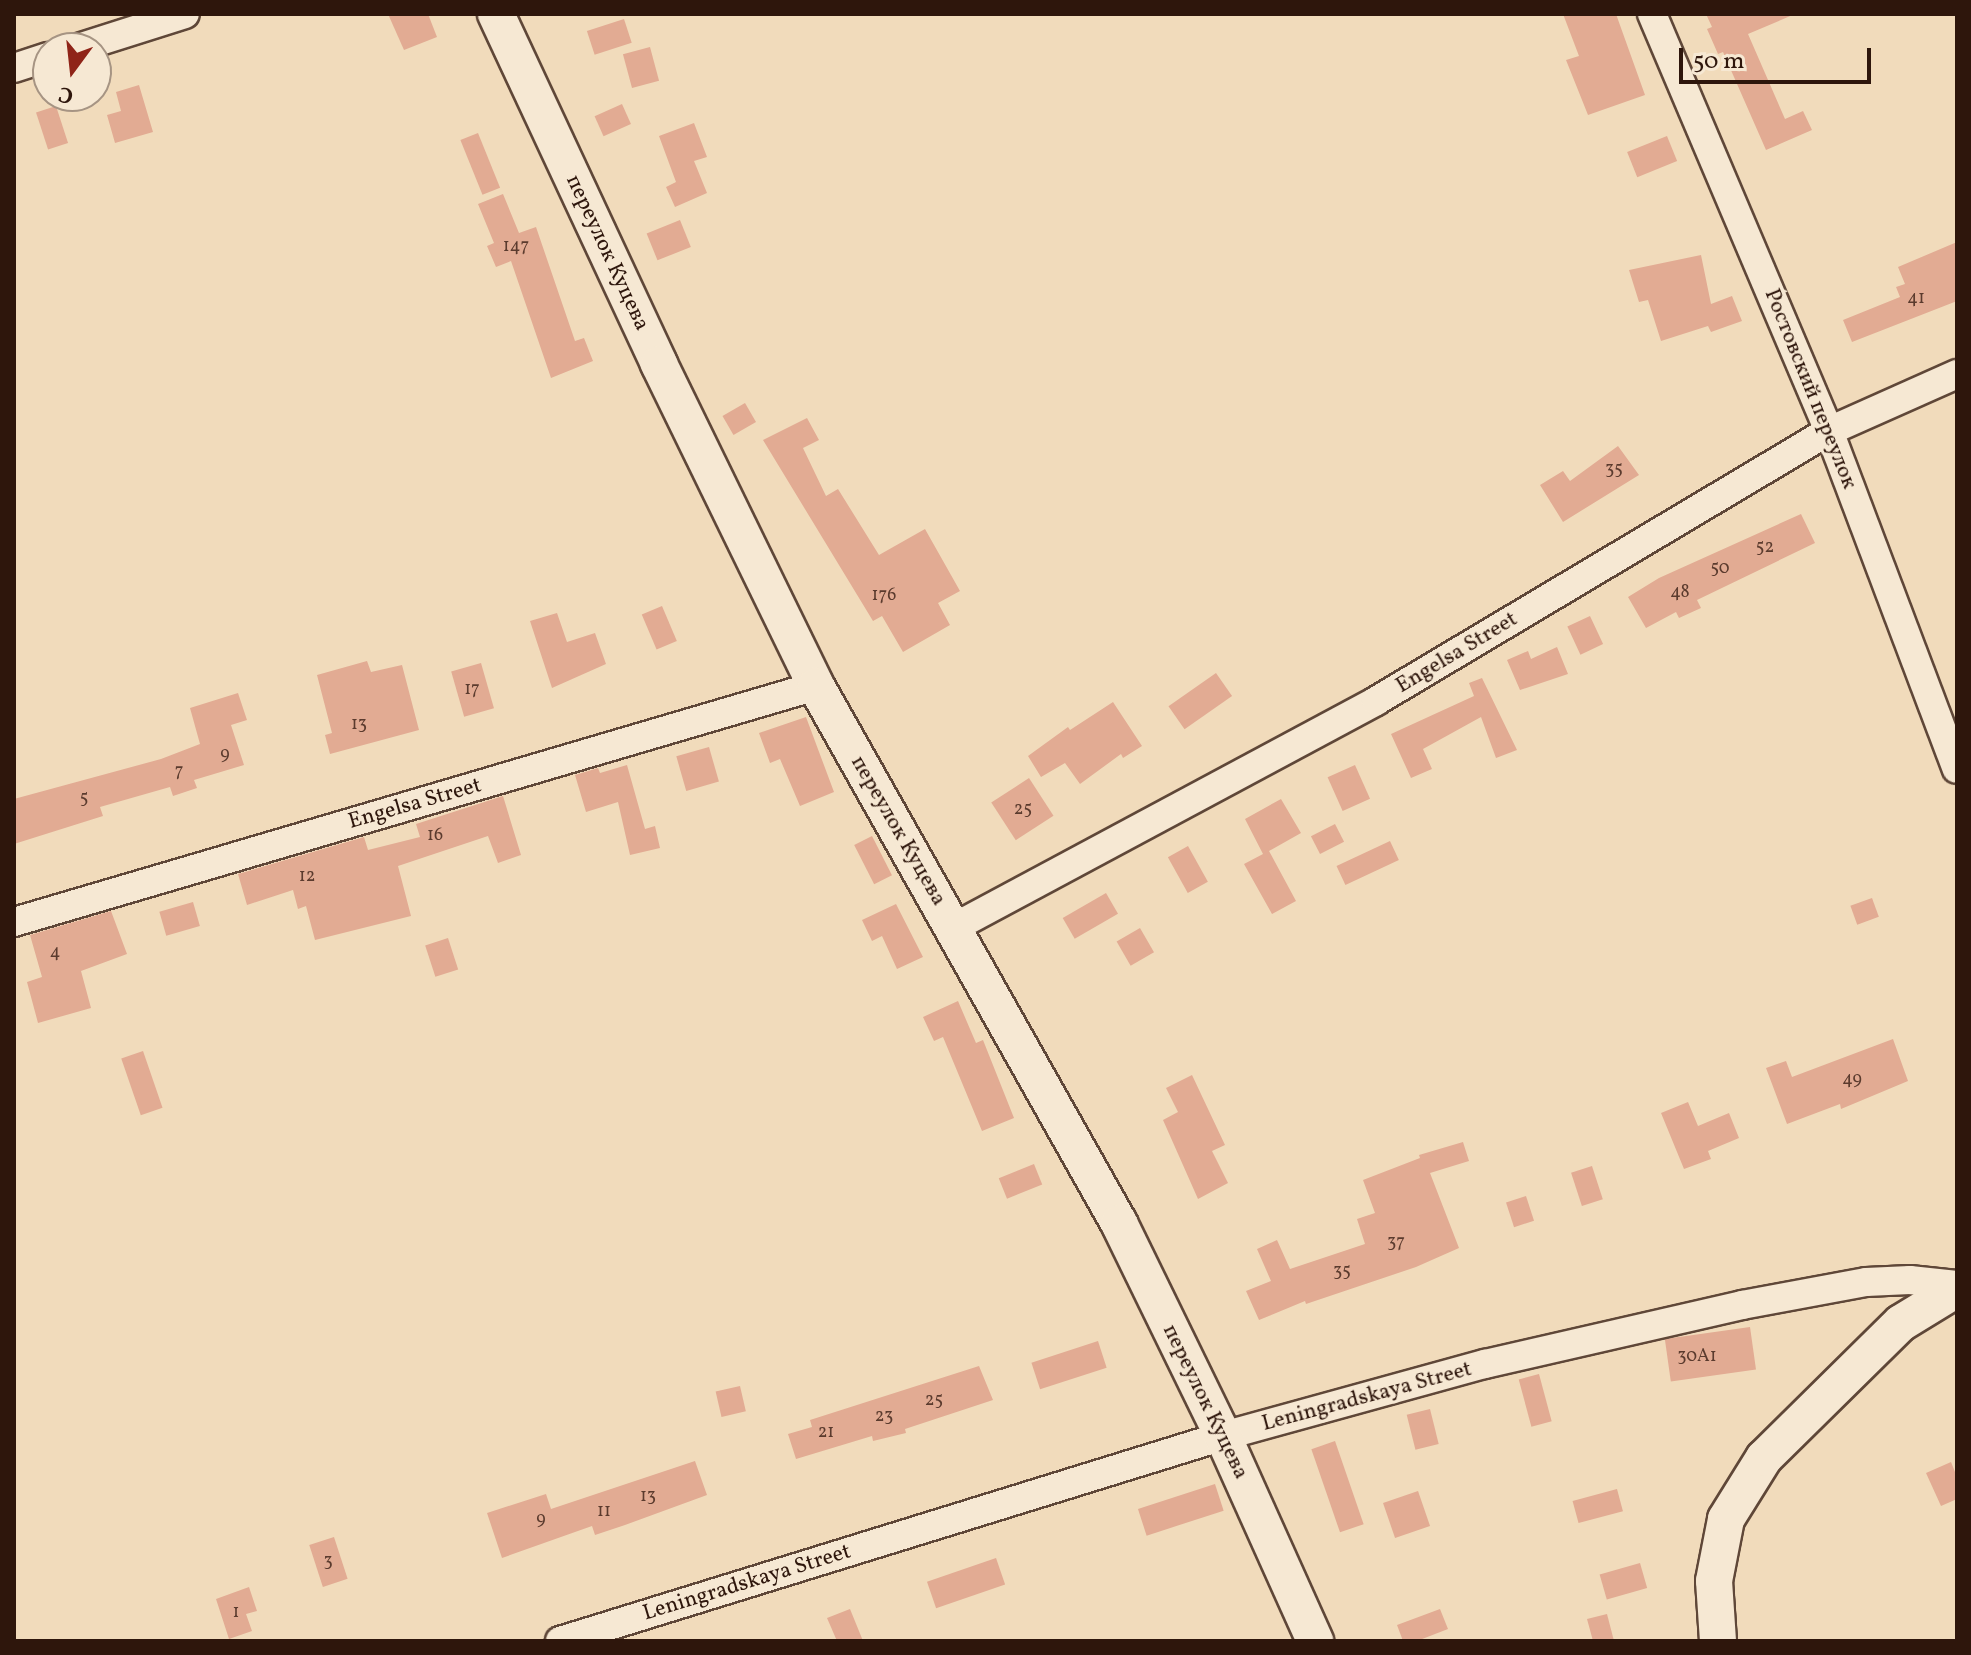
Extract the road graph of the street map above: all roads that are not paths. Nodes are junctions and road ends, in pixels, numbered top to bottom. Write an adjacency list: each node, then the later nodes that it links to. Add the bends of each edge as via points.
1 (185, 14): 4 (street)
2 (496, 14): 7 (street, переулок Куцева)
3 (1652, 14): 6 (street, Ростовский переулок)
4 (112, 37)
5 (1957, 374): 6 (street, Engelsa Street)
6 (1829, 431): 8 (street, Ростовский переулок); 10 (street, Engelsa Street, via 1376,701)
7 (816, 686): 9 (street, Engelsa Street); 10 (street, переулок Куцева)
8 (1957, 769)
9 (14, 922)
10 (953, 928): 12 (street, переулок Куцева, via 1119,1223)
11 (1957, 1287): 12 (street, Leningradskaya Street, via 1910,1280 1866,1282 1742,1305 1485,1364); 15 (street, Leningradskaya Street, via 1901,1323 1764,1458 1726,1519 1714,1581)
12 (1223, 1436): 13 (street, Leningradskaya Street); 14 (street, переулок Куцева)
13 (560, 1641)
14 (1315, 1641)
15 (1718, 1641)

